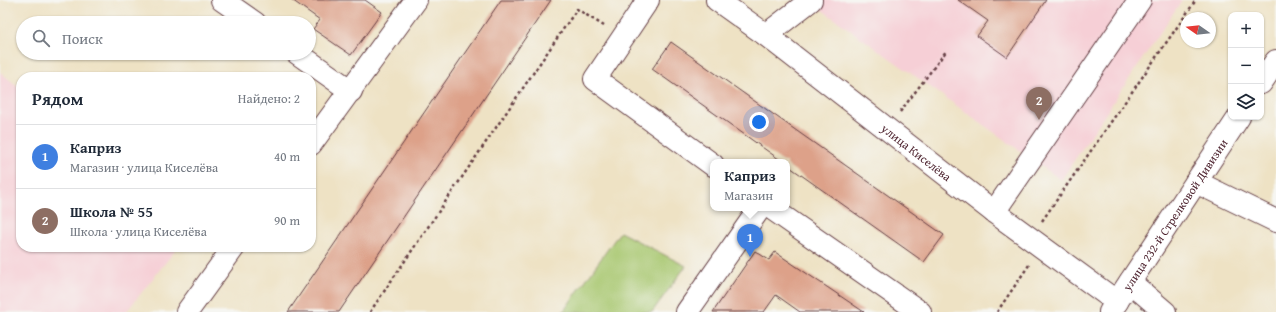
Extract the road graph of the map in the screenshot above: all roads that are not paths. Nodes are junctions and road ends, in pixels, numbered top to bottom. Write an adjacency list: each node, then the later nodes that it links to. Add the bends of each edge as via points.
1 (222, 0): 7 (street)
2 (416, 0): 12 (street)
3 (648, 0): 15 (street, via 595,79)
4 (717, 0): 8 (street, улица Киселёва)
5 (812, 0): 8 (street)
6 (1140, 0): 19 (street)
7 (244, 16)
8 (766, 35): 19 (street, улица Киселёва)
9 (307, 60): 12 (street)
10 (1276, 61): 11 (street)
11 (1264, 79)
12 (351, 91): 14 (street)
13 (1237, 120): 16 (street, улица 232-й Стрелковой Дивизии)
14 (316, 137)
15 (710, 164)
16 (1196, 182): 20 (street); 22 (street, улица 232-й Стрелковой Дивизии)
17 (758, 211): 25 (street)
18 (775, 211): 26 (street)
19 (994, 212): 23 (street, улица Киселёва)
20 (1276, 221)
21 (230, 252): 24 (street)
22 (1130, 282): 23 (street, улица 232-й Стрелковой Дивизии); 27 (street)
23 (1114, 307)
24 (187, 312)
25 (687, 312)
26 (920, 312)
27 (1165, 312)

